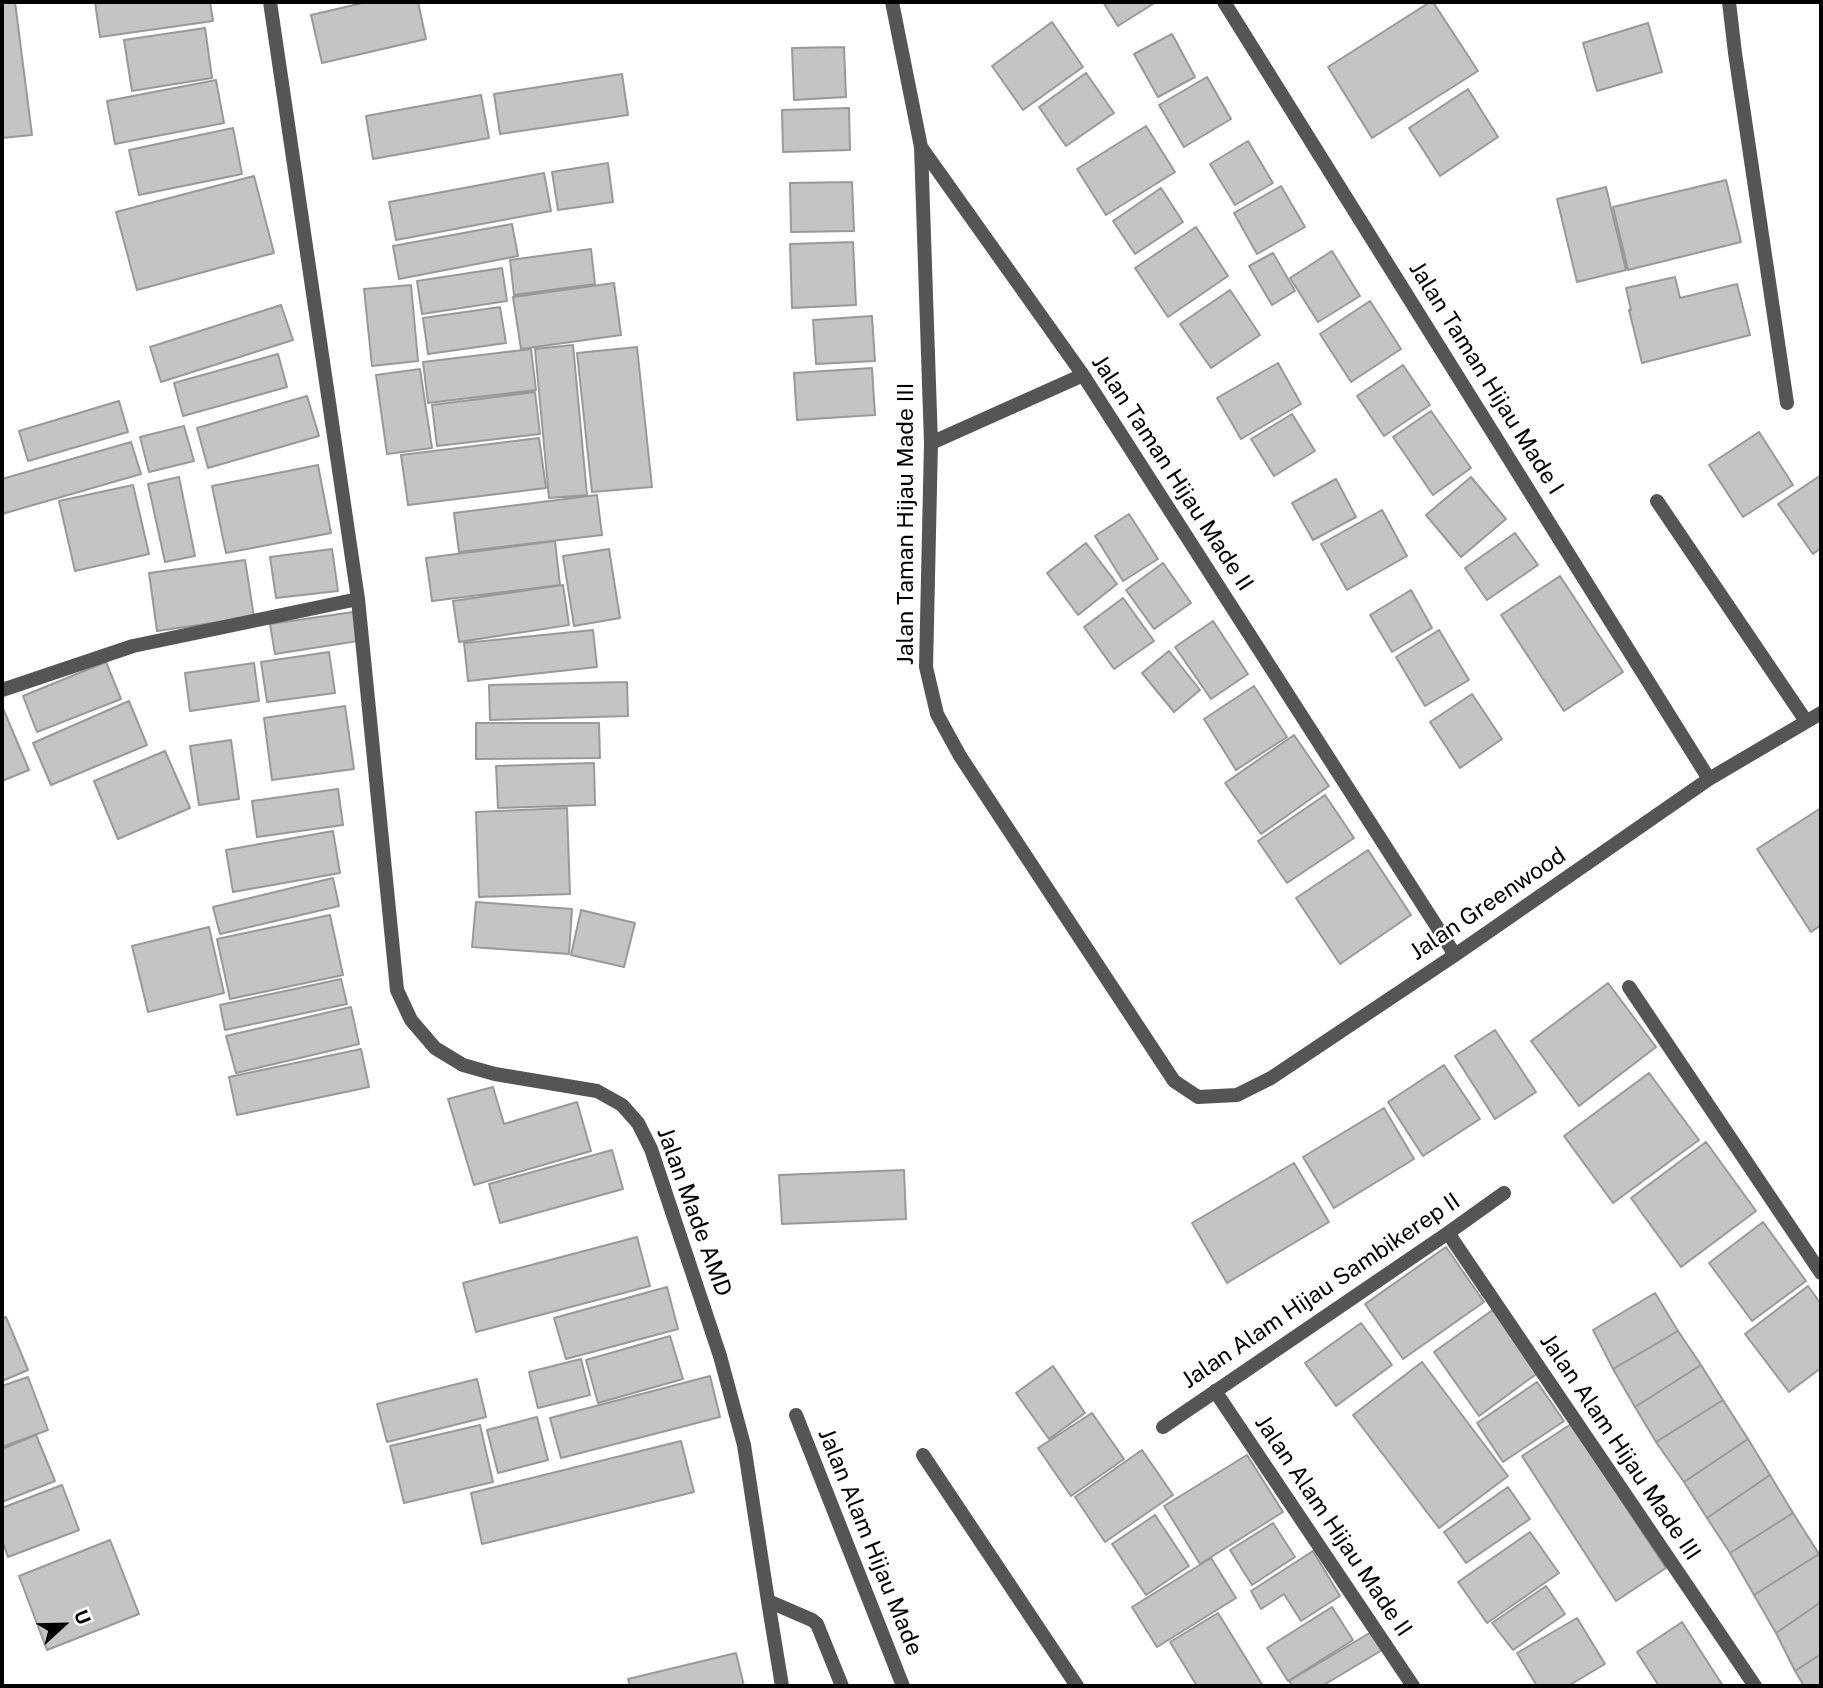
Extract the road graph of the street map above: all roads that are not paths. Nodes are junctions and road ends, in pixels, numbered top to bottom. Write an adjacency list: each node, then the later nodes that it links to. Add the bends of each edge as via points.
1 (270, 2): 10 (street)
2 (892, 2): 5 (street, Jalan Taman Hijau Made II)
3 (1224, 2): 14 (street, Jalan Taman Hijau Made I)
4 (1729, 2): 7 (street)
5 (921, 147): 6 (street, Jalan Taman Hijau Made II); 8 (street, Jalan Taman Hijau Made III)
6 (1083, 374): 8 (street); 15 (street, Jalan Taman Hijau Made II)
7 (1787, 403)
8 (931, 443): 17 (street, Jalan Taman Hijau Made III, via 926,667 937,714)
9 (1657, 501): 13 (street)
10 (358, 599): 11 (street, via 133,646); 25 (street, Jalan Made AMD, via 397,990 411,1020 435,1048 463,1065 597,1091 622,1105 638,1123 651,1149 744,1446)
11 (2, 690)
12 (1821, 713): 13 (street, Jalan Greenwood)
13 (1806, 721): 14 (street, Jalan Greenwood)
14 (1709, 779): 15 (street, Jalan Greenwood)
15 (1455, 955): 17 (street, Jalan Greenwood, via 1271,1078 1237,1094 1198,1097)
16 (1629, 987): 20 (street)
17 (1174, 1082)
18 (1504, 1193): 19 (street, Jalan Alam Hijau Sambikerep II)
19 (1448, 1233): 21 (street, Jalan Alam Hijau Sambikerep II); 31 (street, Jalan Alam Hijau Made III)
20 (1821, 1273)
21 (1214, 1391): 23 (street, Jalan Alam Hijau Sambikerep II); 30 (street, Jalan Alam Hijau Made II)
22 (796, 1415): 28 (street, Jalan Alam Hijau Made)
23 (1163, 1427)
24 (923, 1455): 29 (street)
25 (768, 1601): 26 (street, Jalan Made AMD); 27 (street, via 817,1624)
26 (782, 1686)
27 (842, 1686)
28 (903, 1686)
29 (1077, 1686)
30 (1413, 1686)
31 (1755, 1686)

